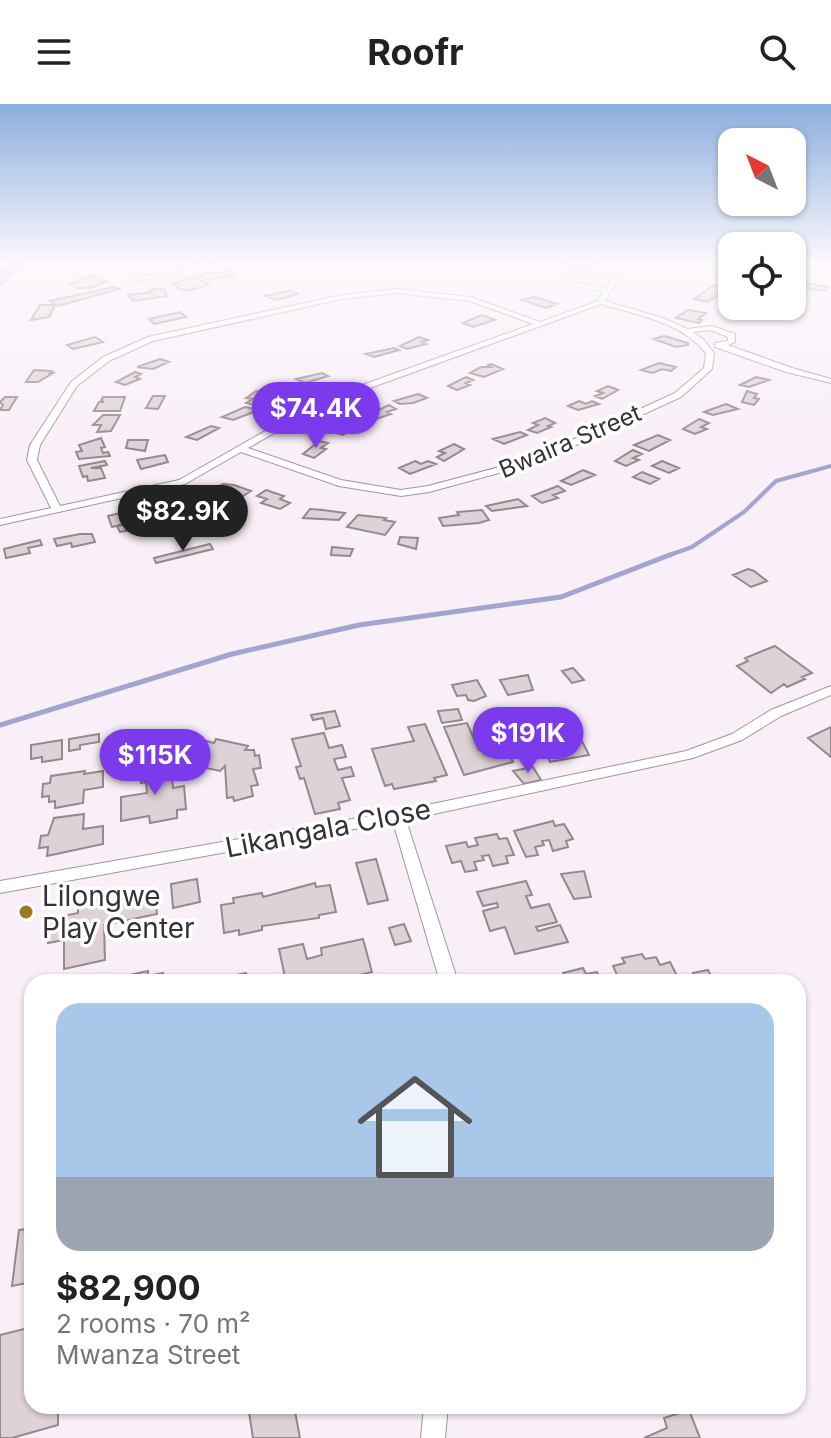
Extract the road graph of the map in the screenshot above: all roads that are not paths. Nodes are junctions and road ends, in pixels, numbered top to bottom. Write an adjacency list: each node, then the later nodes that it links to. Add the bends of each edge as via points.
1 (223, 323): 11 (street, via 151,339 106,359 74,384 35,445 32,460)
2 (662, 323): 4 (street)
3 (540, 324): 10 (street, via 323,402)
4 (684, 331): 5 (street, via 719,329); 7 (street)
5 (734, 339): 6 (street); 8 (street)
6 (721, 345): 7 (street); 8 (street)
7 (706, 347): 10 (street, Bwaira Street, via 712,358 708,369 678,395 536,460 461,483 414,492 375,490 328,480)
8 (763, 361): 9 (street)
9 (831, 381)
10 (241, 449): 11 (street, via 171,486)
11 (57, 510): 12 (street)
12 (0, 522)
13 (831, 690): 14 (street, Likangala Close, via 688,755)
14 (398, 816): 15 (street, Likangala Close); 16 (street)
15 (0, 887)
16 (447, 974)
17 (435, 1414): 18 (street)
18 (433, 1438)

